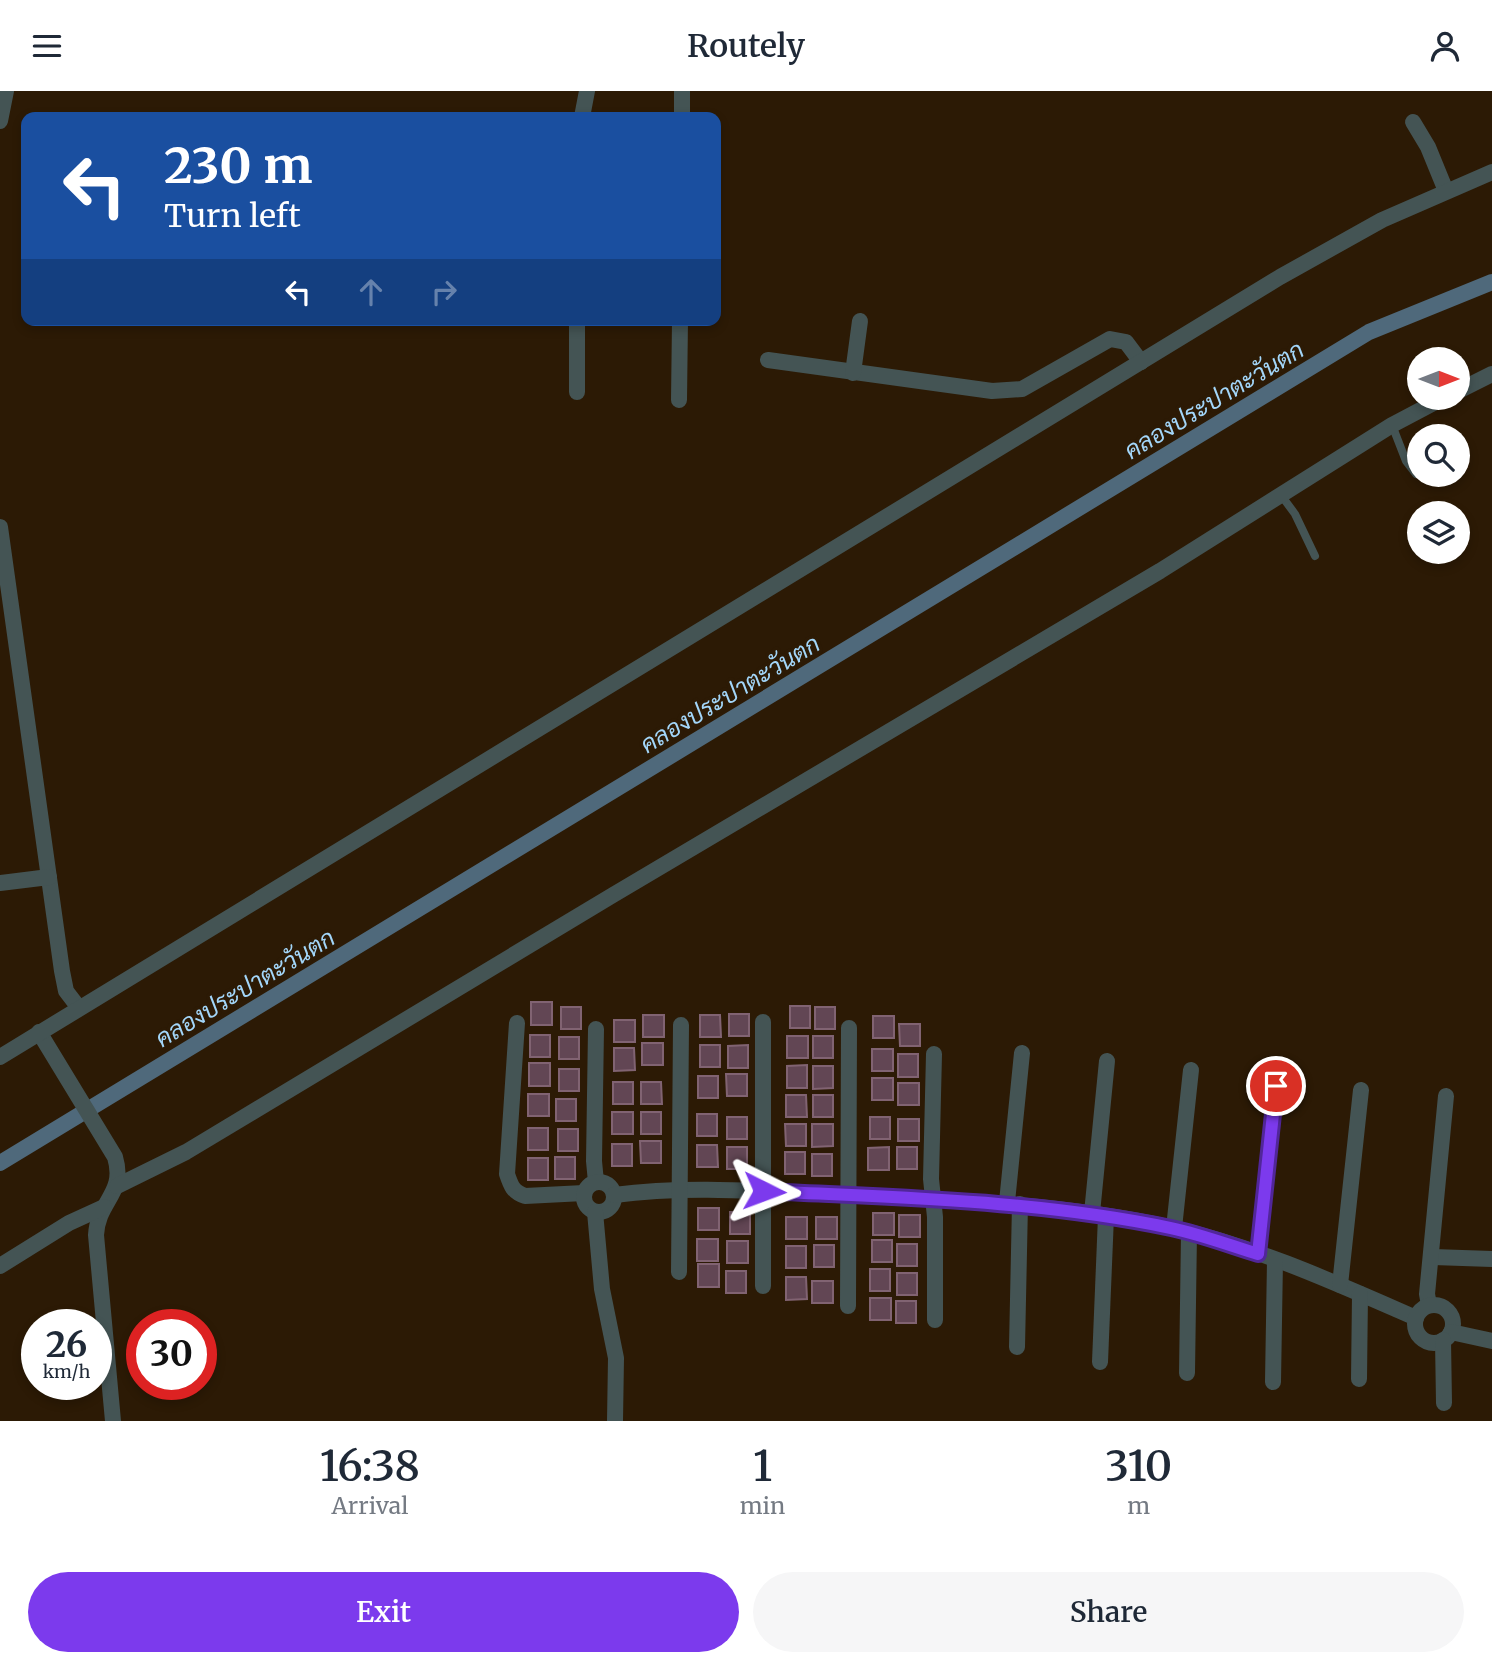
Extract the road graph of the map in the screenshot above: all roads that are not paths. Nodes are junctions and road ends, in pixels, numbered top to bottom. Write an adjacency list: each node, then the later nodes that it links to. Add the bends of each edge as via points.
1 (6, 91): 6 (street)
2 (587, 91): 4 (street)
3 (682, 91): 5 (street)
4 (583, 112)
5 (682, 112)
6 (0, 121)
7 (1413, 122): 9 (street, via 1429,147)
8 (1492, 172): 9 (street)
9 (1446, 191): 14 (street, via 1348,239)
10 (860, 321): 15 (street)
11 (577, 326): 18 (street)
12 (680, 326): 19 (street)
13 (768, 360): 15 (street)
14 (1141, 362): 15 (street, via 1126,342 1110,339 1012,391); 28 (street)
15 (853, 373)
16 (1492, 373): 17 (street)
17 (1470, 385)
18 (577, 392)
19 (679, 400)
20 (1420, 410): 21 (street)
21 (1392, 425): 22 (lane); 23 (street)
22 (1407, 462)
23 (1281, 495): 25 (lane); 44 (street, via 186,1152)
24 (0, 527): 26 (street)
25 (1315, 556)
26 (49, 877): 27 (street); 28 (street, via 66,992)
27 (0, 883)
28 (79, 1008): 34 (street)
29 (763, 1022): 46 (street)
30 (517, 1023): 47 (street, via 507,1174 511,1186 525,1196)
31 (681, 1025): 45 (street)
32 (849, 1028): 49 (street)
33 (596, 1029): 43 (street)
34 (39, 1033): 37 (street); 44 (street, via 115,1157 120,1175)
35 (1022, 1053): 51 (street)
36 (934, 1054): 50 (street)
37 (0, 1056)
38 (1107, 1061): 54 (street)
39 (1191, 1070): 55 (street)
40 (1276, 1086): 56 (street)
41 (1361, 1090): 62 (street)
42 (1446, 1096): 57 (street)
43 (596, 1182): 47 (street); 48 (street, via 608,1185)
44 (117, 1186): 52 (street)
45 (679, 1188): 46 (street); 48 (street); 61 (street)
46 (764, 1191): 49 (street); 63 (street)
47 (584, 1193): 53 (street, via 586,1205)
48 (614, 1195): 53 (street, via 607,1210)
49 (847, 1195): 50 (street); 66 (street)
50 (933, 1198): 51 (street); 68 (street)
51 (1014, 1203): 54 (street); 71 (street)
52 (104, 1207): 60 (street); 77 (street, via 96,1235)
53 (595, 1212): 78 (street, via 602,1289 616,1358)
54 (1099, 1215): 55 (street); 72 (street)
55 (1182, 1231): 56 (street); 73 (street)
56 (1258, 1254): 59 (street)
57 (1433, 1257): 58 (street); 65 (street)
58 (1492, 1259)
59 (1275, 1260): 62 (street); 75 (street)
60 (0, 1266)
61 (679, 1272)
62 (1340, 1285): 64 (street)
63 (763, 1286)
64 (1360, 1294): 67 (street); 74 (street)
65 (1429, 1305): 67 (street); 69 (street, via 1440,1305 1451,1314)
66 (848, 1306)
67 (1416, 1318): 69 (street, via 1422,1339 1436,1343)
68 (935, 1320)
69 (1447, 1336): 70 (street); 76 (street)
70 (1492, 1341)
71 (1017, 1347)
72 (1100, 1362)
73 (1187, 1373)
74 (1359, 1379)
75 (1273, 1382)
76 (1444, 1402)
77 (113, 1421)
78 (615, 1421)

